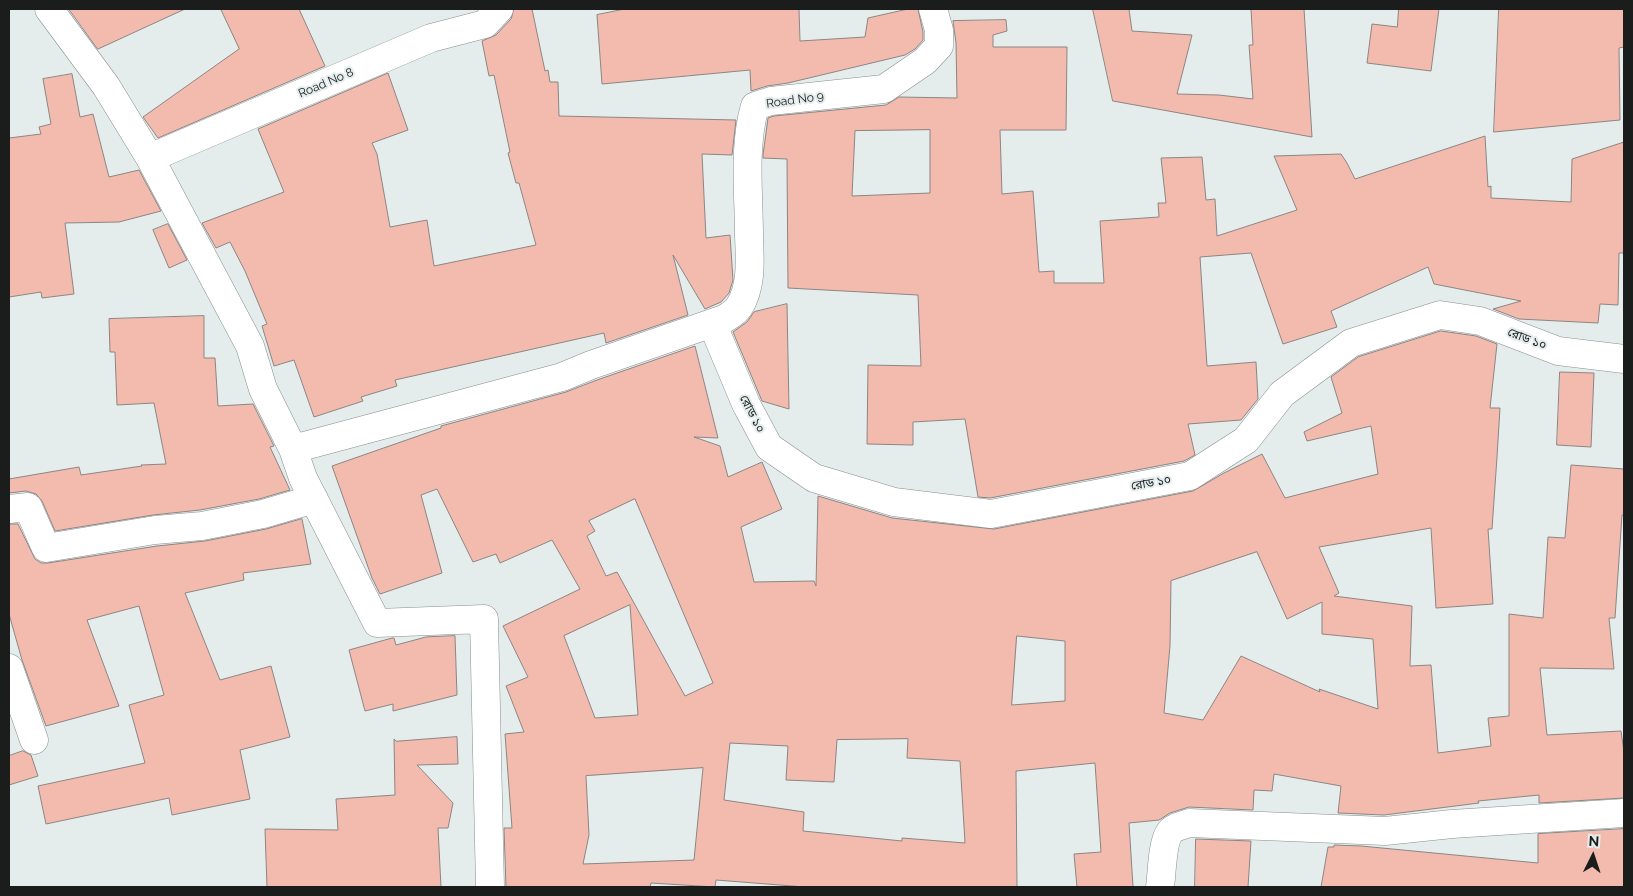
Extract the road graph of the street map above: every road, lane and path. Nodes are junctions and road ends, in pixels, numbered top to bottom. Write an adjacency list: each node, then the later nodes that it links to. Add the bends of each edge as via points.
1 (49, 9): 4 (street, via 106,86)
2 (499, 9): 4 (street, Road No 8, via 485,24 431,38)
3 (933, 9): 5 (street, Road No 9, via 939,46 925,61 884,89 771,101 755,106 748,146 750,270 746,293 738,309)
4 (150, 158): 7 (street, via 250,346 263,389)
5 (712, 323): 6 (street, রোড ১০, via 746,404 769,447 814,478 894,502 991,514 1190,476 1246,440 1282,394 1351,343 1440,314 1480,322 1558,351); 7 (street, via 562,377)
6 (1624, 359)
7 (293, 449): 8 (street)
8 (314, 499): 9 (street, via 263,514 202,526 155,530 46,548 28,507); 13 (street, via 377,623 484,619)
9 (9, 509)
10 (9, 668): 11 (street)
11 (34, 740)
12 (1624, 813): 14 (street, via 1385,831 1188,823 1170,831)
13 (490, 887)
14 (1160, 887)

